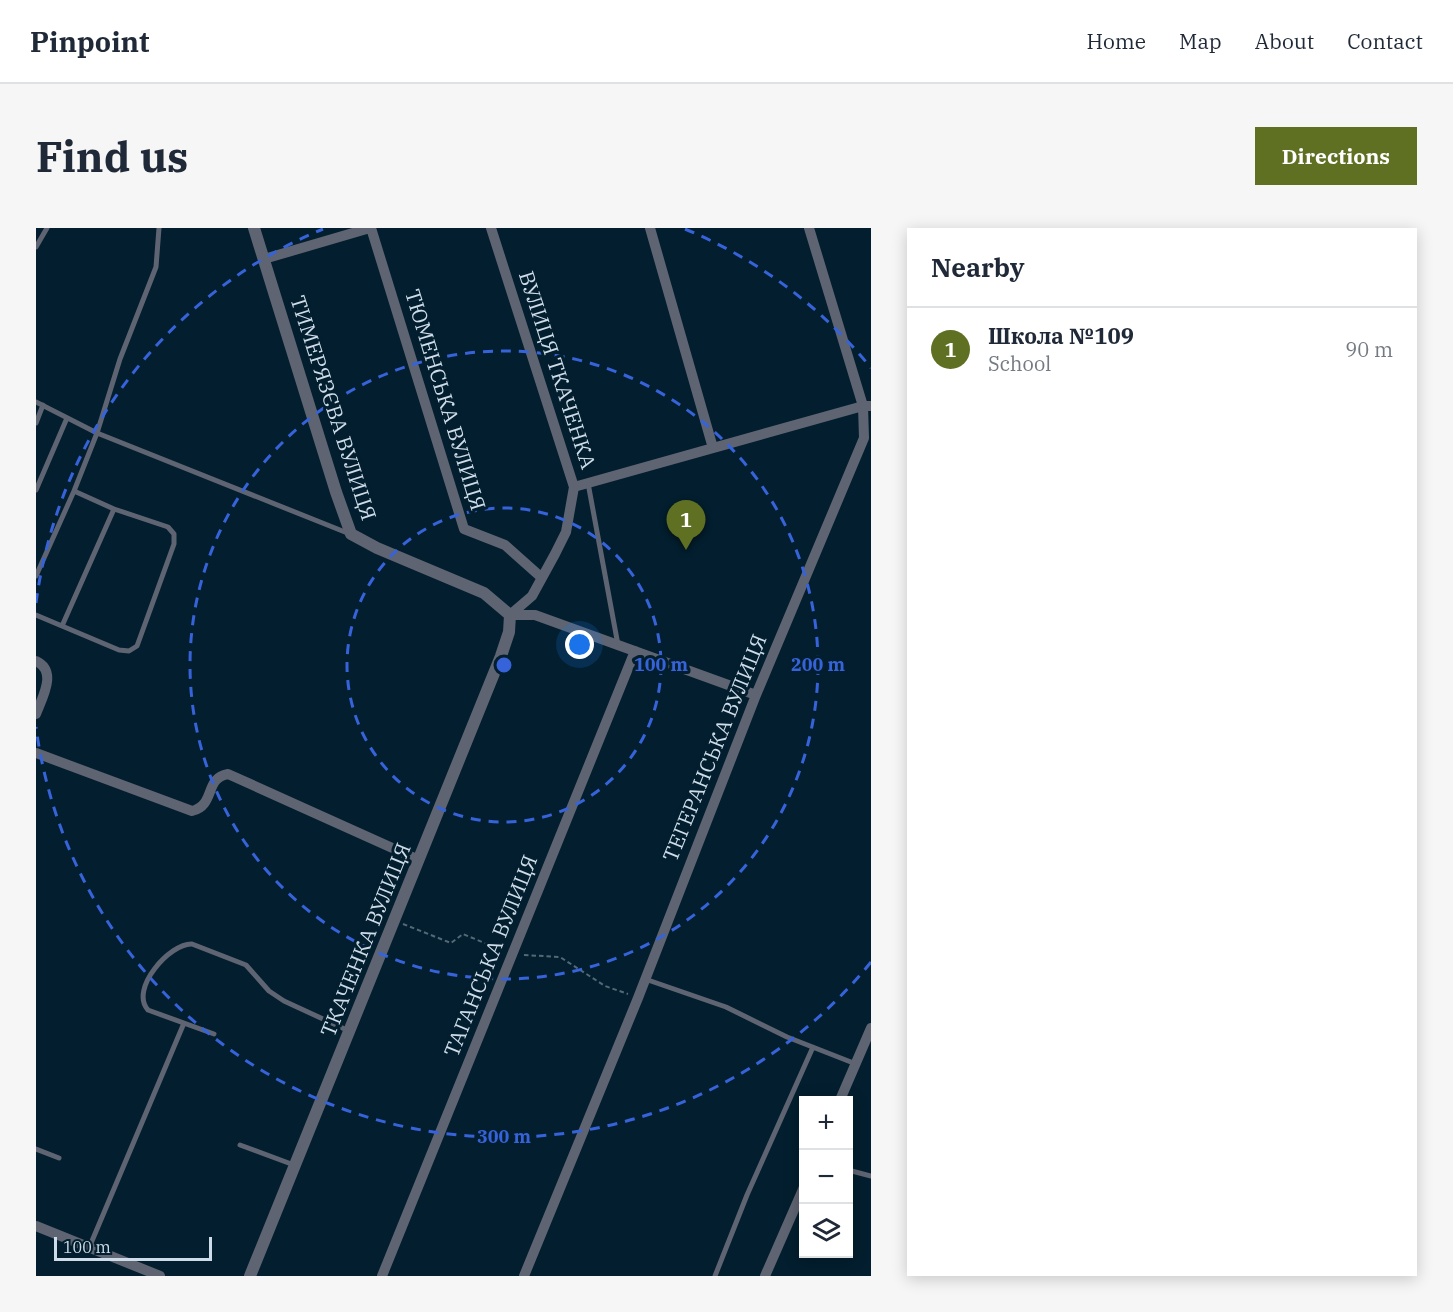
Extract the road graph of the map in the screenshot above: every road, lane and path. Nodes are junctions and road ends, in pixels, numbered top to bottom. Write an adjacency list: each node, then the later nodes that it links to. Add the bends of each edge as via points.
1 (48, 228): 8 (lane)
2 (159, 228): 15 (lane, via 156,267 120,359)
3 (254, 228): 9 (street, ТИМЕРЯЗЄВА ВУЛИЦЯ)
4 (371, 228): 9 (street); 24 (street, ТЮМЕНСЬКА ВУЛИЦЯ, via 464,529 505,545)
5 (491, 228): 18 (street, ВУЛИЦЯ ТКАЧЕНКА)
6 (650, 228): 16 (street)
7 (809, 228): 12 (street, ТЕГЕРАНСЬКА ВУЛИЦЯ)
8 (36, 247)
9 (264, 259): 22 (street, ТИМЕРЯЗЄВА ВУЛИЦЯ)
10 (36, 402): 11 (lane)
11 (44, 405): 13 (lane); 14 (lane)
12 (867, 406): 16 (street); 31 (street, ТЕГЕРАНСЬКА ВУЛИЦЯ, via 864,438)
13 (67, 418): 15 (lane); 19 (lane)
14 (36, 423)
15 (97, 433): 20 (lane); 22 (lane)
16 (713, 448): 17 (street)
17 (588, 483): 18 (street); 28 (lane)
18 (574, 487): 24 (street, ВУЛИЦЯ ТКАЧЕНКА, via 566,532)
19 (36, 490)
20 (74, 491): 21 (lane); 23 (lane)
21 (114, 509): 27 (lane); 27 (lane, via 168,527 174,534 174,544 137,646 129,651 119,650)
22 (351, 534): 26 (street, ТИМЕРЯЗЄВА ВУЛИЦЯ, via 484,593)
23 (36, 576)
24 (542, 578): 26 (street, ВУЛИЦЯ ТКАЧЕНКА, via 532,596)
25 (36, 615): 27 (lane)
26 (510, 615): 28 (street, via 536,615); 34 (street, ТКАЧЕНКА ВУЛИЦЯ, via 501,656)
27 (62, 626)
28 (618, 645): 29 (street)
29 (635, 651): 31 (street); 36 (street, ТАГАНСЬКА ВУЛИЦЯ)
30 (36, 661): 32 (street, via 47,672 48,683)
31 (756, 694): 37 (street, ТЕГЕРАНСЬКА ВУЛИЦЯ)
32 (36, 714)
33 (36, 753): 34 (street, via 192,811 206,802 214,781 228,774)
34 (419, 860): 35 (street, ТКАЧЕНКА ВУЛИЦЯ)
35 (395, 920): 36 (path, via 451,943 463,934); 41 (street, ТКАЧЕНКА ВУЛИЦЯ)
36 (513, 955): 38 (path, via 560,957 605,986); 57 (street, ТАГАНСЬКА ВУЛИЦЯ)
37 (645, 979): 38 (street, ТЕГЕРАНСЬКА ВУЛИЦЯ); 43 (lane, via 726,1007)
38 (638, 998): 58 (street, ТЕГЕРАНСЬКА ВУЛИЦЯ)
39 (184, 1023): 41 (lane, via 148,1011 142,997 151,973 176,948 192,944 246,964 269,991 284,1001); 42 (lane); 54 (lane)
40 (871, 1028): 44 (street)
41 (350, 1031): 49 (street, ТКАЧЕНКА ВУЛИЦЯ)
42 (214, 1034)
43 (813, 1047): 44 (lane); 59 (lane)
44 (856, 1064): 45 (street)
45 (842, 1096)
46 (240, 1145): 49 (lane)
47 (36, 1149): 48 (lane)
48 (59, 1158)
49 (296, 1165): 56 (street, ТКАЧЕНКА ВУЛИЦЯ)
50 (853, 1171): 51 (lane)
51 (871, 1176)
52 (799, 1198): 60 (street)
53 (36, 1226): 54 (street)
54 (88, 1248): 55 (street)
55 (160, 1276)
56 (250, 1276)
57 (382, 1276)
58 (524, 1276)
59 (715, 1276)
60 (765, 1276)

